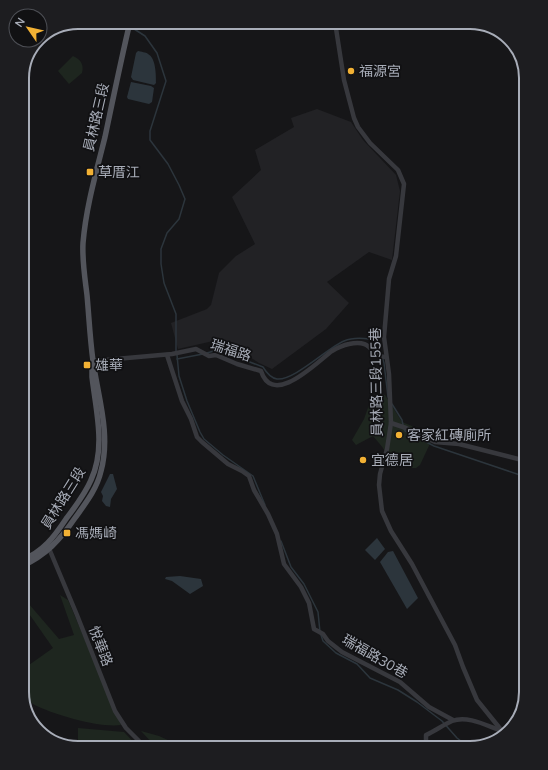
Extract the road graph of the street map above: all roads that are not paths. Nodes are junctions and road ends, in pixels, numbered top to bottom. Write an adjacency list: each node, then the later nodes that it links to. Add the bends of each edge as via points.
1 (129, 29): 5 (main road, 員林路三段, via 85,218 83,264)
2 (337, 29): 4 (street, 員林路三段155巷, via 344,80 354,118 370,143 398,170 404,184 396,256 389,286)
3 (167, 354): 4 (street, 瑞福路, via 196,349 261,371 264,379 271,385 278,386 306,373 333,350 349,344 366,344 375,354); 5 (street, 瑞福路); 11 (street, 瑞福路30巷, via 197,437 228,464 249,476 276,534 284,564 309,603 314,629 342,652 400,682 429,707)
4 (384, 357): 6 (street, 員林路三段155巷, via 389,374)
5 (93, 361): 8 (main road, 員林路三段, via 104,425 101,474 91,496)
6 (391, 423): 7 (street, via 434,442 459,444); 12 (street, 員林路三段155巷, via 380,474 382,511 453,639 477,700)
7 (519, 459)
8 (48, 548): 9 (main road, 員林路三段); 10 (main road, 員林路三段); 14 (street, 悅華路, via 115,711 126,728)
9 (29, 558)
10 (29, 563)
11 (454, 720): 13 (street, via 477,722); 15 (street, via 426,735)
12 (501, 730)
13 (500, 731)
14 (139, 741)
15 (426, 741)

